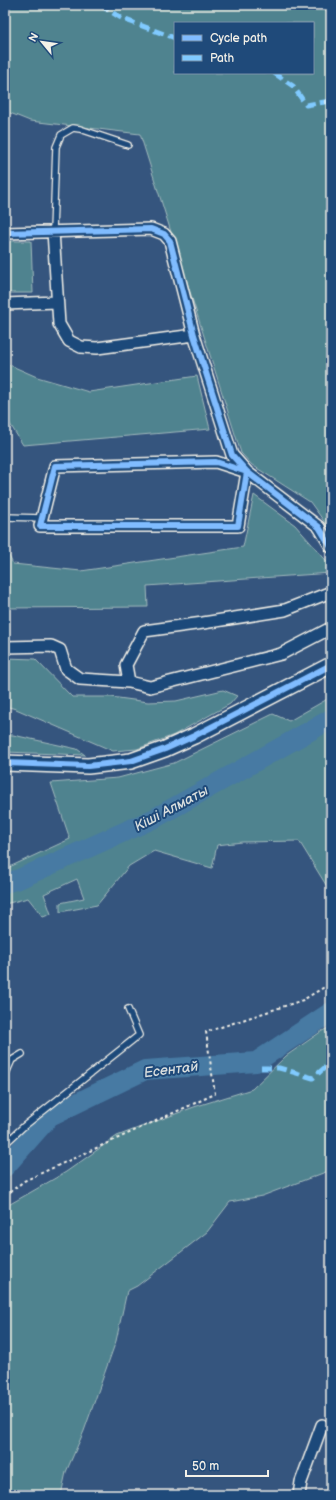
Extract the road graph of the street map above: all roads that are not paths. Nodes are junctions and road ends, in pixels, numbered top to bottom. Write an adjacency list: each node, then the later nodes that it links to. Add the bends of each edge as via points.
1 (128, 145): 2 (lane, via 80,129 73,128 61,135 56,147)
2 (53, 231): 3 (street); 4 (street); 6 (street, via 151,229 164,234 170,241 177,263)
3 (5, 233)
4 (57, 302): 5 (street); 6 (street, via 59,324 69,341 81,346 97,348)
5 (5, 304)
6 (194, 335): 7 (street, via 232,455)
7 (247, 472): 9 (street, via 216,462 54,466); 9 (street, via 238,526 40,526); 10 (street, via 319,527)
8 (5, 517): 9 (lane)
9 (42, 518)
10 (331, 547)
11 (331, 592): 15 (street, via 285,610 144,631 126,665)
12 (331, 628): 15 (street, via 281,654 150,687)
13 (5, 647): 15 (street, via 52,646 60,650 66,670 80,679)
14 (331, 665): 16 (main road, via 194,736 131,760 88,766)
15 (130, 682)
16 (5, 764)
17 (128, 1009): 20 (lane, via 139,1035)
18 (22, 1054): 19 (lane, via 12,1060)
19 (5, 1076)
20 (5, 1144)
21 (322, 1425): 22 (street, via 301,1482)
22 (299, 1495)

